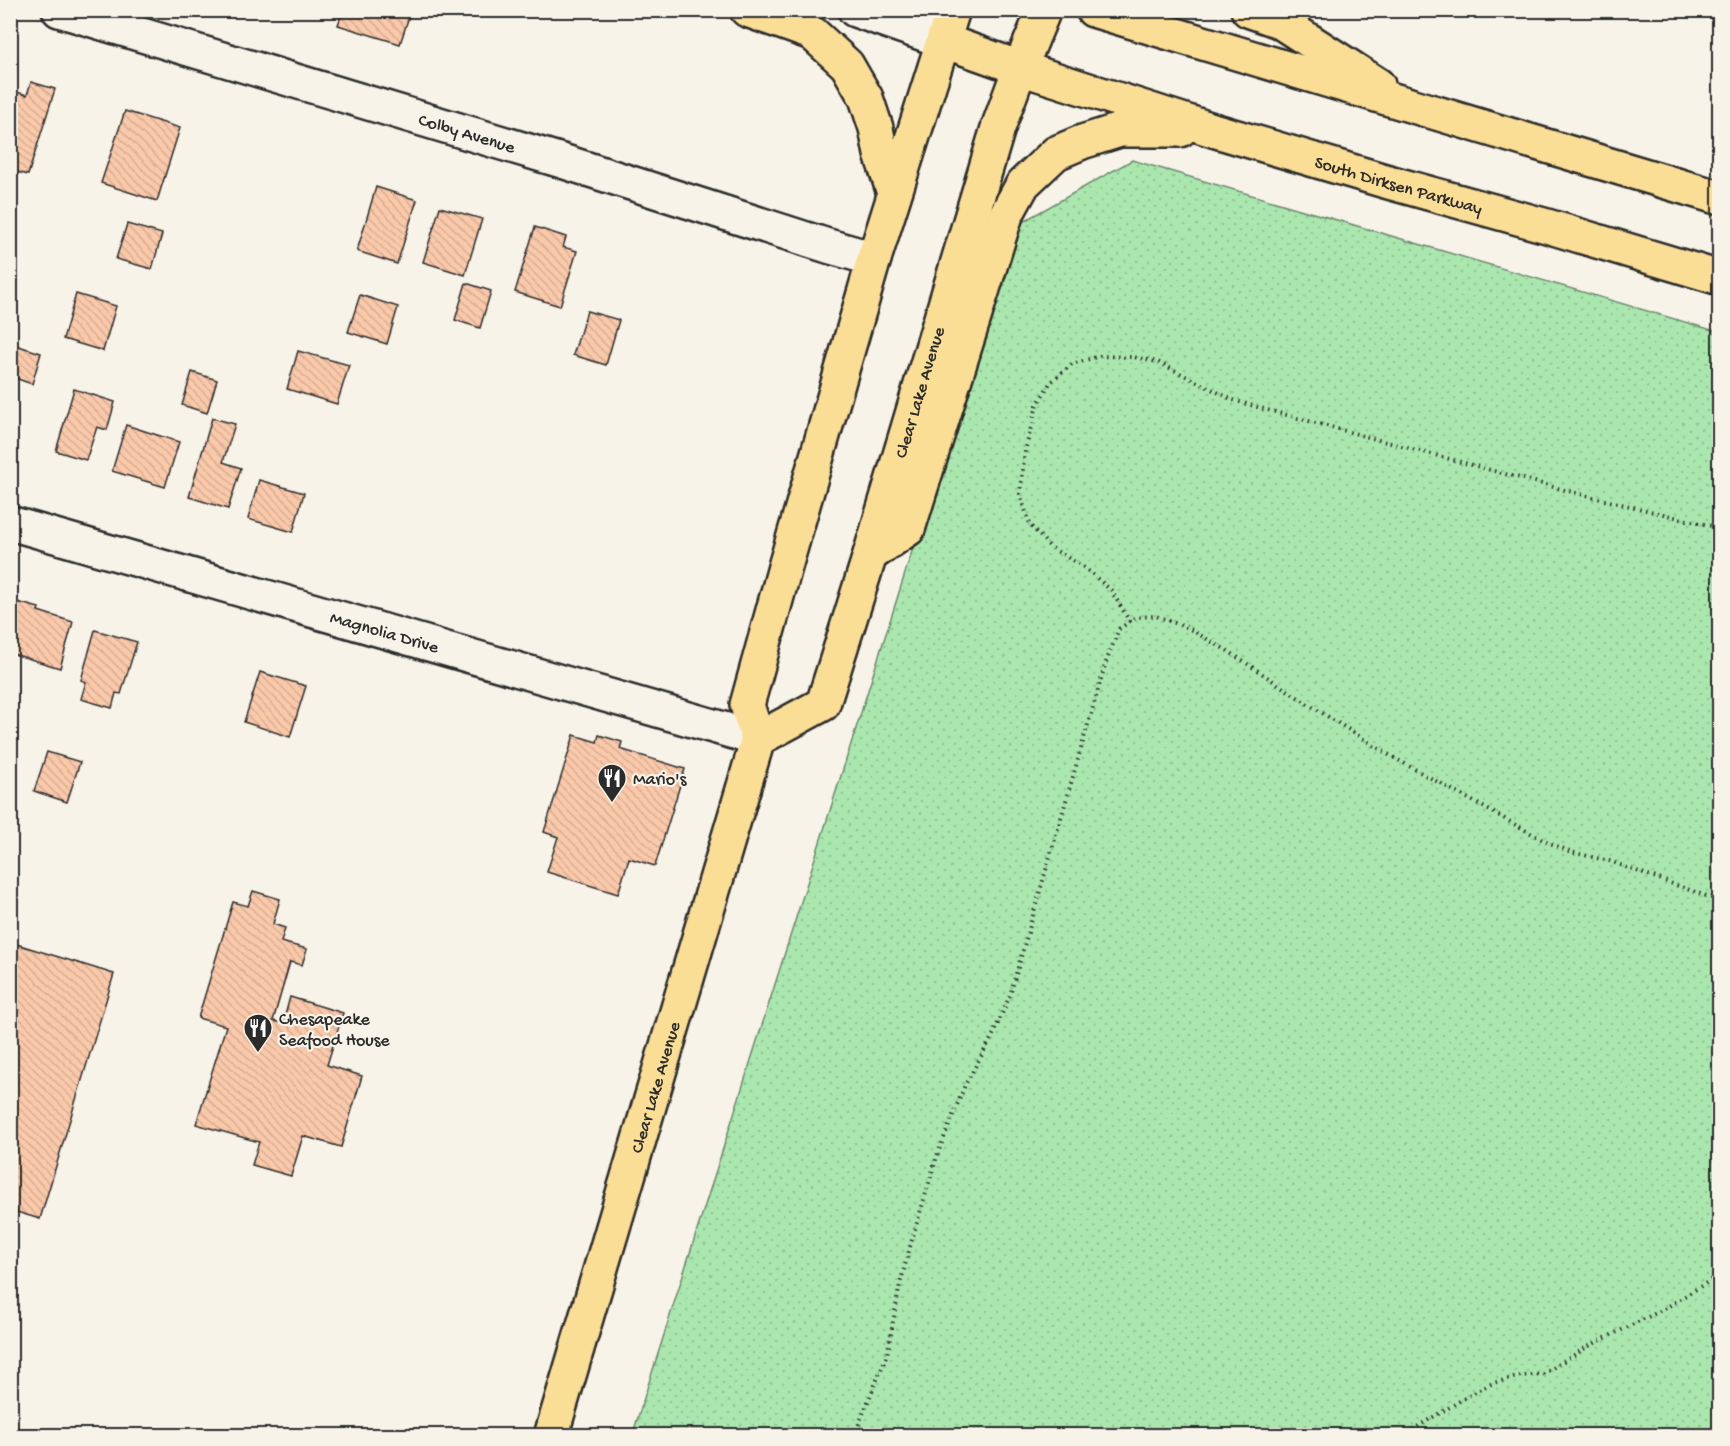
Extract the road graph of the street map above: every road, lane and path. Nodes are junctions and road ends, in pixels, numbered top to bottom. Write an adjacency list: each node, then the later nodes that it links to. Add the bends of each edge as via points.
1 (59, 10): 13 (street, Colby Avenue)
2 (747, 10): 11 (main road, via 812,33 847,65 866,98)
3 (855, 10): 7 (street)
4 (1044, 10): 8 (main road, Clear Lake Avenue)
5 (1093, 10): 9 (main road)
6 (1248, 10): 9 (main road, via 1279,21)
7 (949, 26): 8 (main road, South Dirksen Parkway); 11 (main road)
8 (1020, 68): 10 (main road, South Dirksen Parkway); 17 (main road, Clear Lake Avenue, via 998,128)
9 (1410, 105): 12 (main road)
10 (1214, 130): 14 (main road, South Dirksen Parkway); 17 (main road, via 1120,130 1056,153 1023,184 1006,214 908,530)
11 (894, 193): 13 (main road)
12 (1719, 198)
13 (874, 258): 19 (main road, via 747,705)
14 (1719, 278)
15 (10, 523): 19 (street, Magnolia Drive)
16 (1719, 528): 18 (path, via 1233,400 1158,362 1100,356 1072,364 1050,383 1037,405 1025,451 1020,494 1030,525 1050,547 1085,568 1111,590)
17 (870, 555): 19 (main road, Clear Lake Avenue, via 823,704)
18 (1130, 621): 20 (path, via 1156,616 1186,627 1389,755 1543,840); 23 (path, via 1119,629 1106,662 1010,995 993,1035 964,1085 938,1153 900,1284 887,1355)
19 (758, 739): 22 (main road, Clear Lake Avenue)
20 (1719, 901)
21 (1719, 1273): 24 (path, via 1664,1309 1543,1374 1493,1383)
22 (551, 1436)
23 (854, 1436)
24 (1402, 1436)

